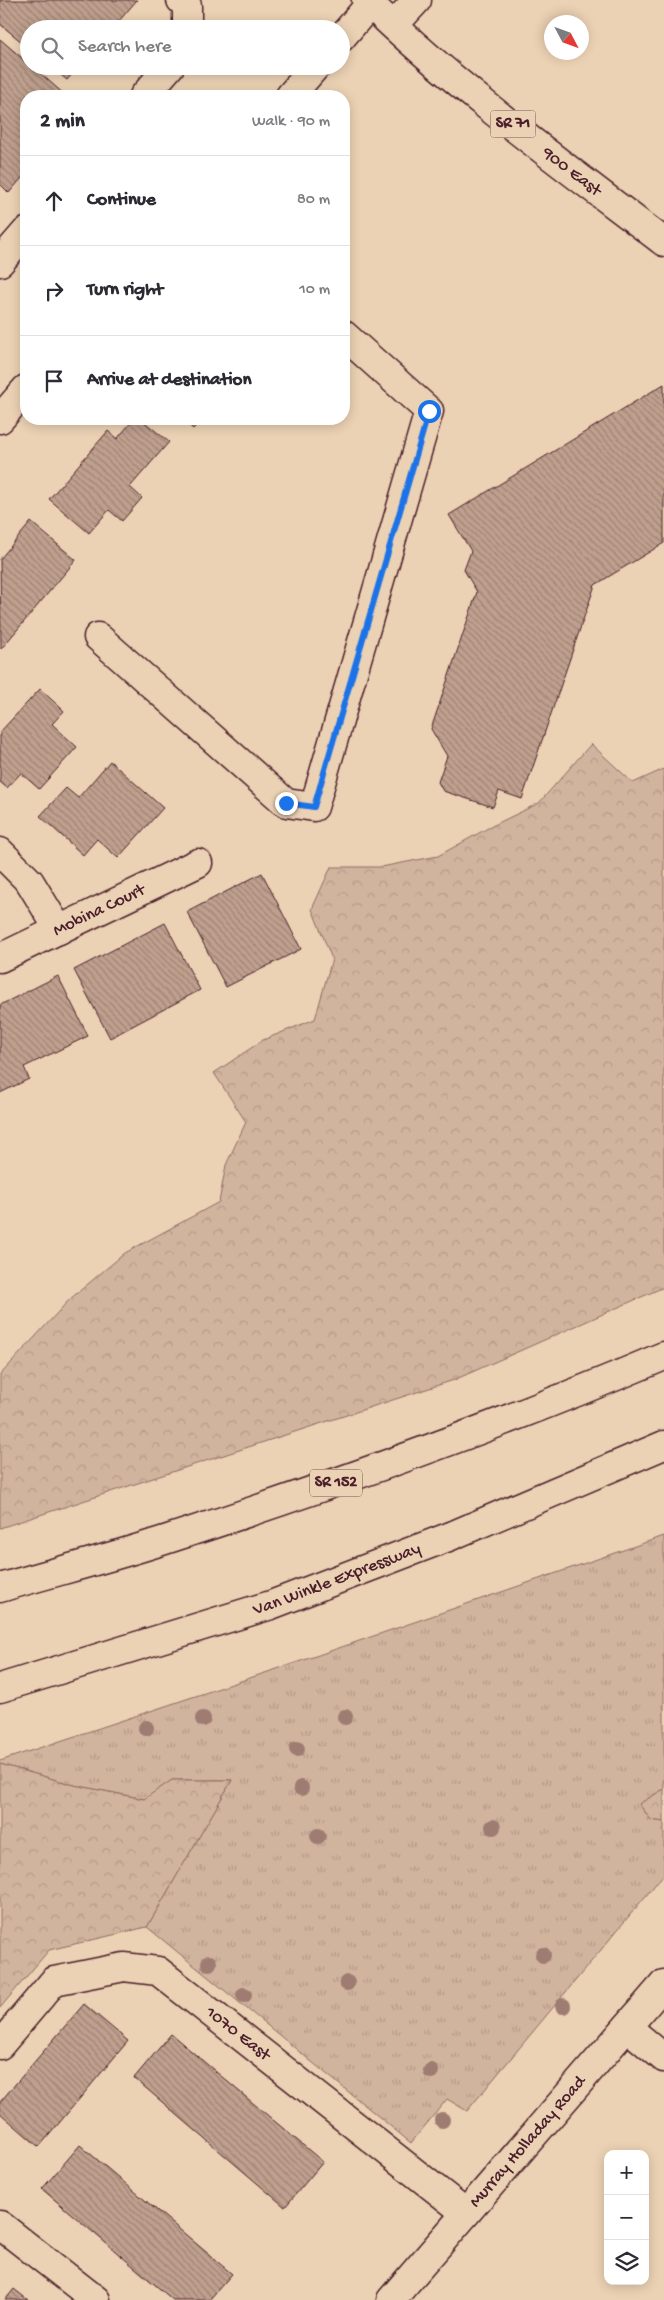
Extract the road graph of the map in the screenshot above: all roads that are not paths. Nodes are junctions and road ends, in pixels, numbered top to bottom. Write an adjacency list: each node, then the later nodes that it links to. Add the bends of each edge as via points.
1 (181, 0): 4 (main road, via 187,6)
2 (416, 0): 5 (main road)
3 (368, 2): 5 (main road, 900 East / SR 71); 6 (main road)
4 (187, 20)
5 (394, 25): 12 (main road, 900 East / SR 71, via 430,58)
6 (350, 26)
7 (162, 75): 9 (main road)
8 (308, 75): 10 (main road)
9 (149, 90)
10 (295, 90)
11 (20, 239): 13 (main road)
12 (664, 242)
13 (0, 262)
14 (350, 340): 17 (main road, via 429,411 314,807 286,803)
15 (20, 396): 16 (main road)
16 (0, 419)
17 (98, 637)
18 (0, 852): 20 (main road, via 30,882)
19 (198, 863): 20 (main road, Mobina Court)
20 (59, 930): 21 (main road, Mobina Court)
21 (0, 958)
22 (664, 1356): 24 (main road, SR 152, via 570,1396 372,1471 173,1538)
23 (664, 1445): 25 (main road, Van Winkle Expressway, via 451,1536 270,1605)
24 (0, 1588)
25 (0, 1688)
26 (664, 1984): 27 (main road, Murray Holladay Road)
27 (627, 2027): 29 (main road); 30 (main road, Murray Holladay Road)
28 (0, 2044): 30 (main road, 1070 East, via 54,1981 124,1966 158,1971)
29 (664, 2058)
30 (466, 2213): 33 (main road, Murray Holladay Road)
31 (0, 2225): 32 (main road)
32 (96, 2300)
33 (391, 2300)

